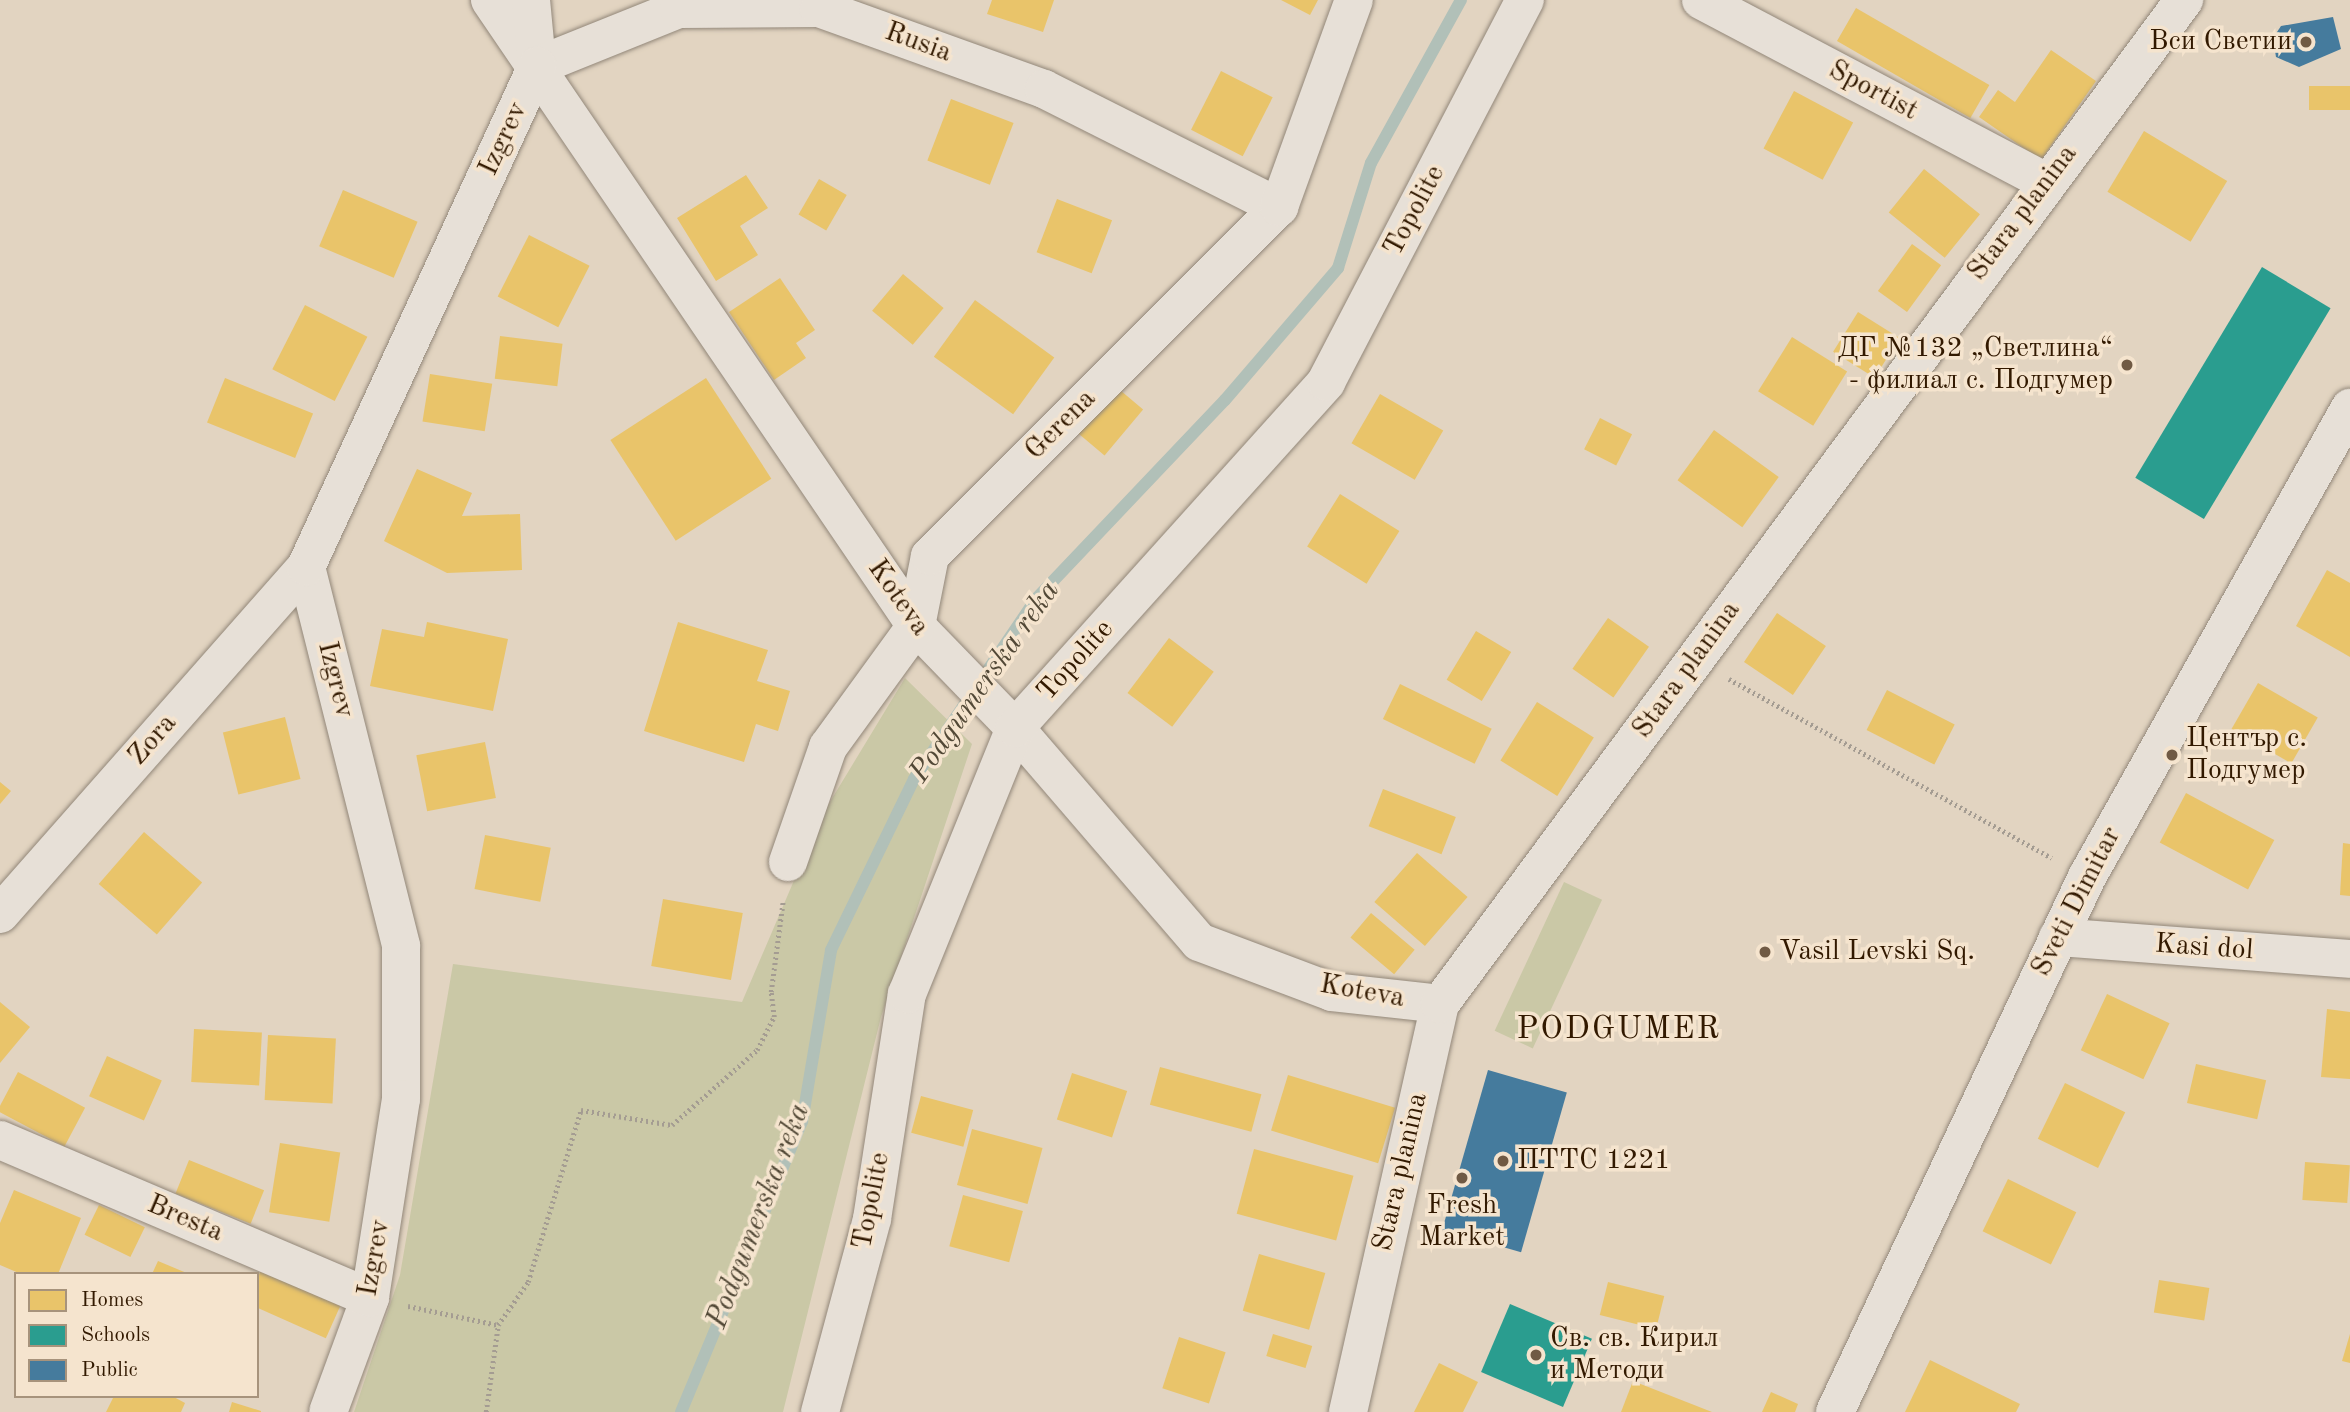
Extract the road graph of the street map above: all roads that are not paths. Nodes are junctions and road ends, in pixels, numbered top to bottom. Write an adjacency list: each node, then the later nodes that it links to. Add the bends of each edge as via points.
1 (490, 0): 7 (street, Izgrev)
2 (531, 0): 7 (street, Koteva)
3 (1354, 0): 9 (street, Gerena)
4 (1525, 0): 13 (street, Topolite, via 1326,382)
5 (1701, 0): 8 (street, Sportist)
6 (2184, 0): 8 (street, Stara planina)
7 (537, 66): 9 (street, Rusia, via 680,9 819,8 1044,89); 11 (street, Izgrev); 12 (street, Koteva)
8 (2045, 181): 18 (street, Stara planina)
9 (1279, 207): 12 (street, Gerena, via 930,556)
10 (2350, 408): 16 (street, Sveti Dimitar, via 2087,877)
11 (306, 567): 15 (street, Zora); 20 (street, Izgrev, via 401,946 401,1099)
12 (927, 639): 13 (street, Koteva, via 985,703); 14 (street, Gerena, via 828,747)
13 (1015, 728): 18 (street, Koteva, via 1199,942 1332,992); 22 (street, Topolite, via 907,994 872,1219)
14 (788, 862)
15 (0, 914)
16 (2058, 937): 17 (street, Kasi dol); 24 (street, Sveti Dimitar)
17 (2350, 959)
18 (1440, 1004): 23 (street, Stara planina)
19 (0, 1140): 20 (street, Bresta)
20 (370, 1298): 21 (street, Izgrev)
21 (328, 1412)
22 (820, 1412)
23 (1348, 1412)
24 (1835, 1412)

